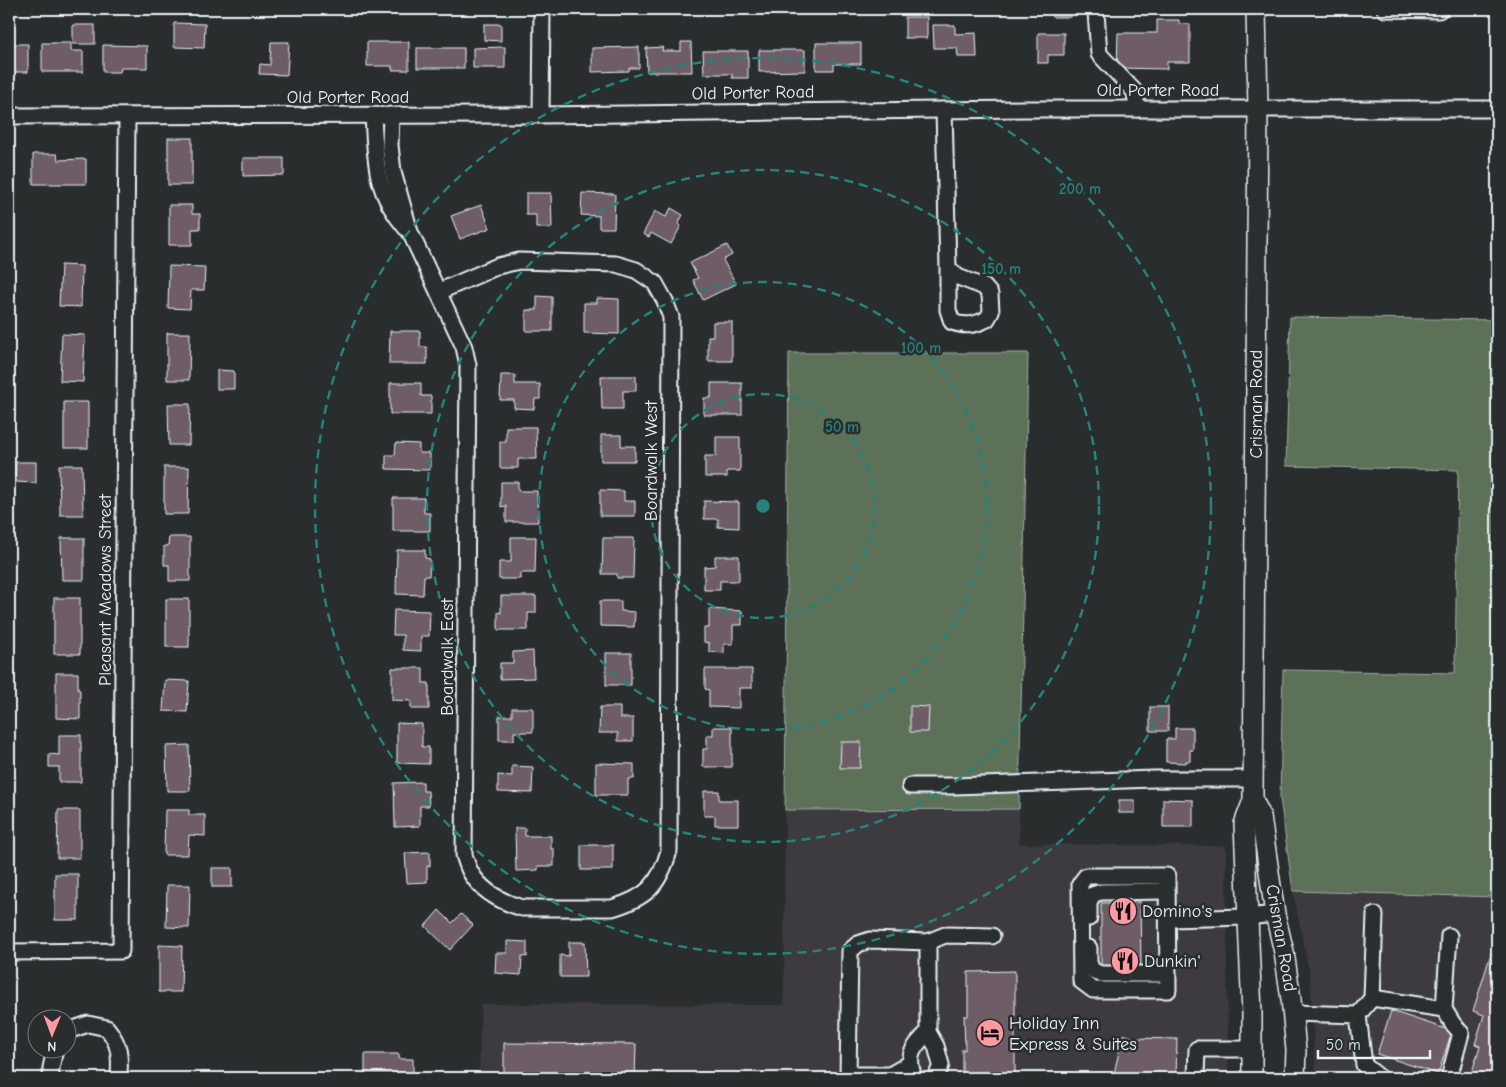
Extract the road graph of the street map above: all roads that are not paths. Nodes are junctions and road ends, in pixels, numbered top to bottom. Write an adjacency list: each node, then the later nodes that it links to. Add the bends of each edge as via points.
1 (542, 9): 10 (street)
2 (1098, 9): 6 (street, via 1099,54 1135,92)
3 (1256, 9): 7 (main road, Crisman Road)
4 (1385, 9): 5 (street)
5 (1439, 9)
6 (1137, 109): 7 (street, Old Porter Road); 9 (street, Old Porter Road)
7 (1258, 109): 8 (street, Old Porter Road); 18 (main road, Crisman Road)
8 (1497, 109)
9 (944, 110): 10 (street, Old Porter Road); 16 (street)
10 (541, 115): 13 (street, Old Porter Road)
11 (9, 116): 14 (street, Old Porter Road)
12 (373, 116): 13 (street, Old Porter Road); 14 (street, Old Porter Road); 15 (street, Boardwalk East, via 376,169 383,194 396,217)
13 (391, 116): 15 (street, Boardwalk East, via 393,172)
14 (127, 117): 30 (street, Pleasant Meadows Street, via 121,951)
15 (410, 232): 17 (street, Boardwalk East)
16 (948, 268)
17 (438, 292): 21 (street, Boardwalk East, via 464,347 468,365 464,855 471,873 496,898 522,908 612,908 642,896 654,885); 21 (street, Boardwalk West, via 498,266 519,261 616,264 636,270 655,283 665,301 670,317 670,836)
18 (1253, 779): 19 (street); 20 (main road, Crisman Road)
19 (910, 786)
20 (1253, 800): 23 (main road, Crisman Road, via 1261,816); 25 (main road, Crisman Road, via 1244,824)
21 (663, 869)
22 (1167, 891): 26 (street); 31 (street, via 1092,895 1089,904 1089,963 1092,970 1100,974); 31 (street, via 1167,876 1086,876 1080,884 1081,981 1093,990 1168,990)
23 (1275, 914): 25 (street); 34 (main road, Crisman Road)
24 (1375, 915): 32 (street)
25 (1247, 917): 26 (street); 38 (main road, Crisman Road)
26 (1168, 919): 31 (street)
27 (992, 936): 29 (street, via 945,936)
28 (1449, 936): 33 (street)
29 (928, 942): 37 (street); 41 (street, via 870,940 850,951)
30 (9, 952)
31 (1168, 974)
32 (1372, 998): 33 (street); 35 (street)
33 (1444, 1009): 49 (street, via 1461,1033)
34 (1292, 1013): 35 (street); 47 (main road, Crisman Road)
35 (1358, 1015): 48 (street, via 1364,1065)
36 (78, 1028): 43 (street, via 88,1024 107,1028 115,1039 120,1056)
37 (928, 1032): 40 (street, via 914,1046); 44 (street, via 941,1065)
38 (1252, 1049): 45 (street, via 1197,1049); 46 (main road, Crisman Road)
39 (53, 1060): 42 (street)
40 (912, 1071): 41 (street)
41 (848, 1077)
42 (52, 1078)
43 (119, 1078)
44 (936, 1078)
45 (1196, 1078)
46 (1252, 1078)
47 (1295, 1078)
48 (1380, 1078)
49 (1449, 1078)

